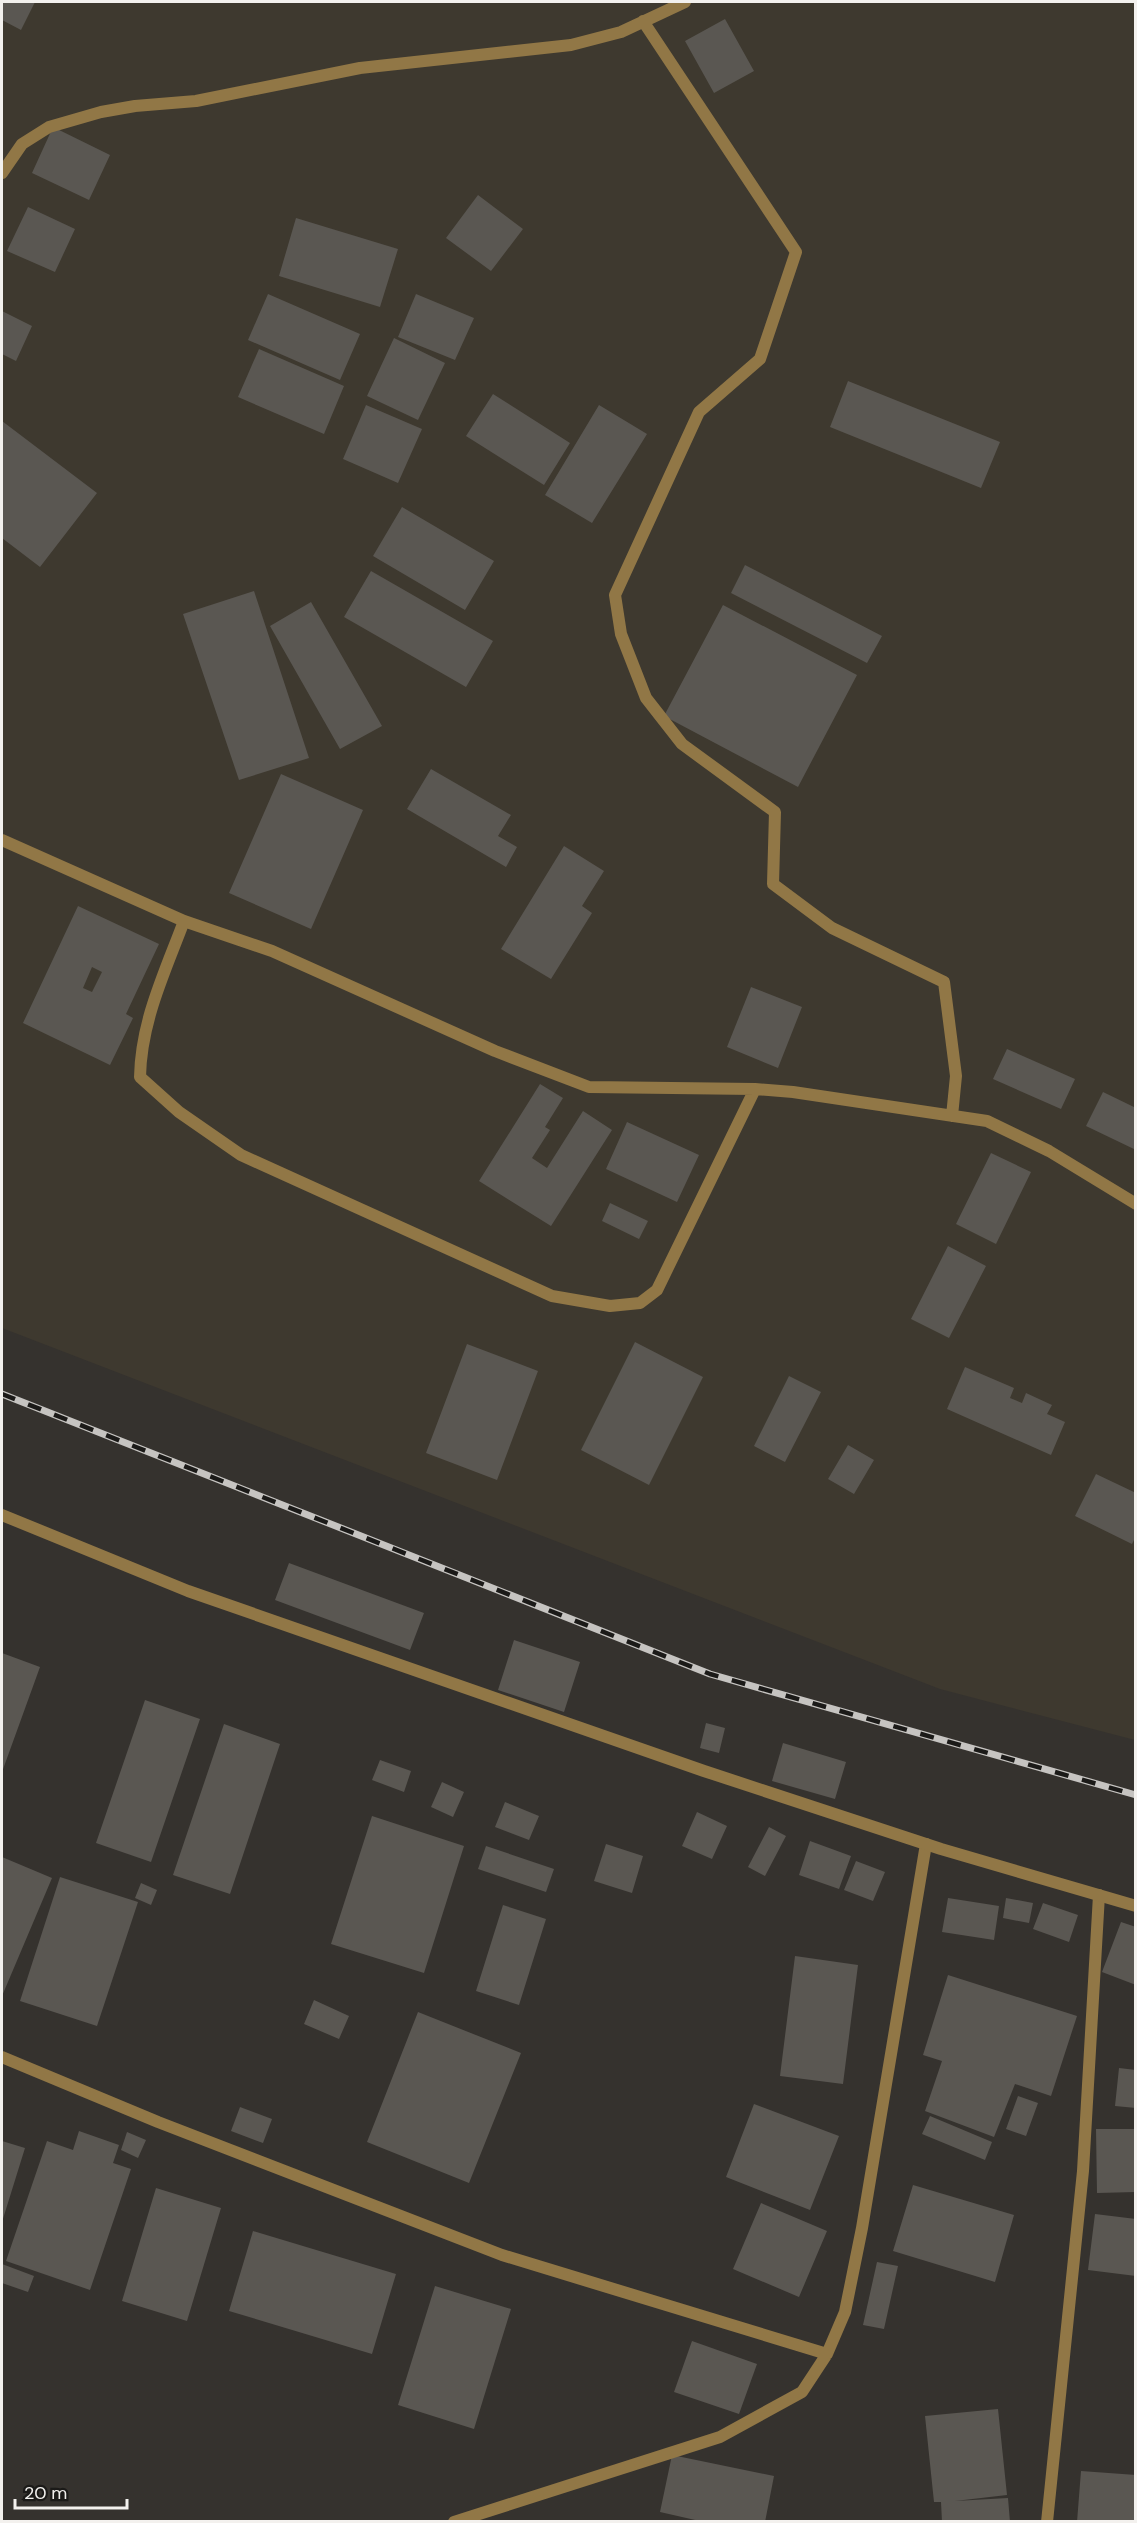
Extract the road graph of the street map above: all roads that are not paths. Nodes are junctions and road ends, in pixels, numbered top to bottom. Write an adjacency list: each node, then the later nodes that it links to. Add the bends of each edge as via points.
1 (685, 2): 2 (street)
2 (643, 21): 3 (street, via 621,32 571,45 360,68 196,101 101,112 50,127 22,144); 7 (street, via 796,252 760,359 699,412 657,499 615,595 621,634 646,698 682,744 775,812 772,884 832,928 944,982 956,1076)
3 (2, 173)
4 (2, 840): 5 (street)
5 (184, 921): 6 (street, via 272,951 495,1051 589,1087); 6 (street, via 147,1020 140,1077 180,1112 241,1155 552,1296 610,1306 640,1303 657,1290)
6 (755, 1089): 7 (street)
7 (952, 1116): 8 (street, via 987,1121 1049,1151)
8 (1136, 1204)
9 (2, 1515): 10 (street, via 188,1591)
10 (926, 1844): 11 (street); 14 (street, via 862,2228 845,2312)
11 (1099, 1895): 12 (street); 16 (street, via 1083,2171)
12 (1136, 1906)
13 (2, 2057): 14 (street, via 502,2255)
14 (827, 2354): 15 (street, via 802,2392 720,2437)
15 (454, 2522)
16 (1047, 2522)

